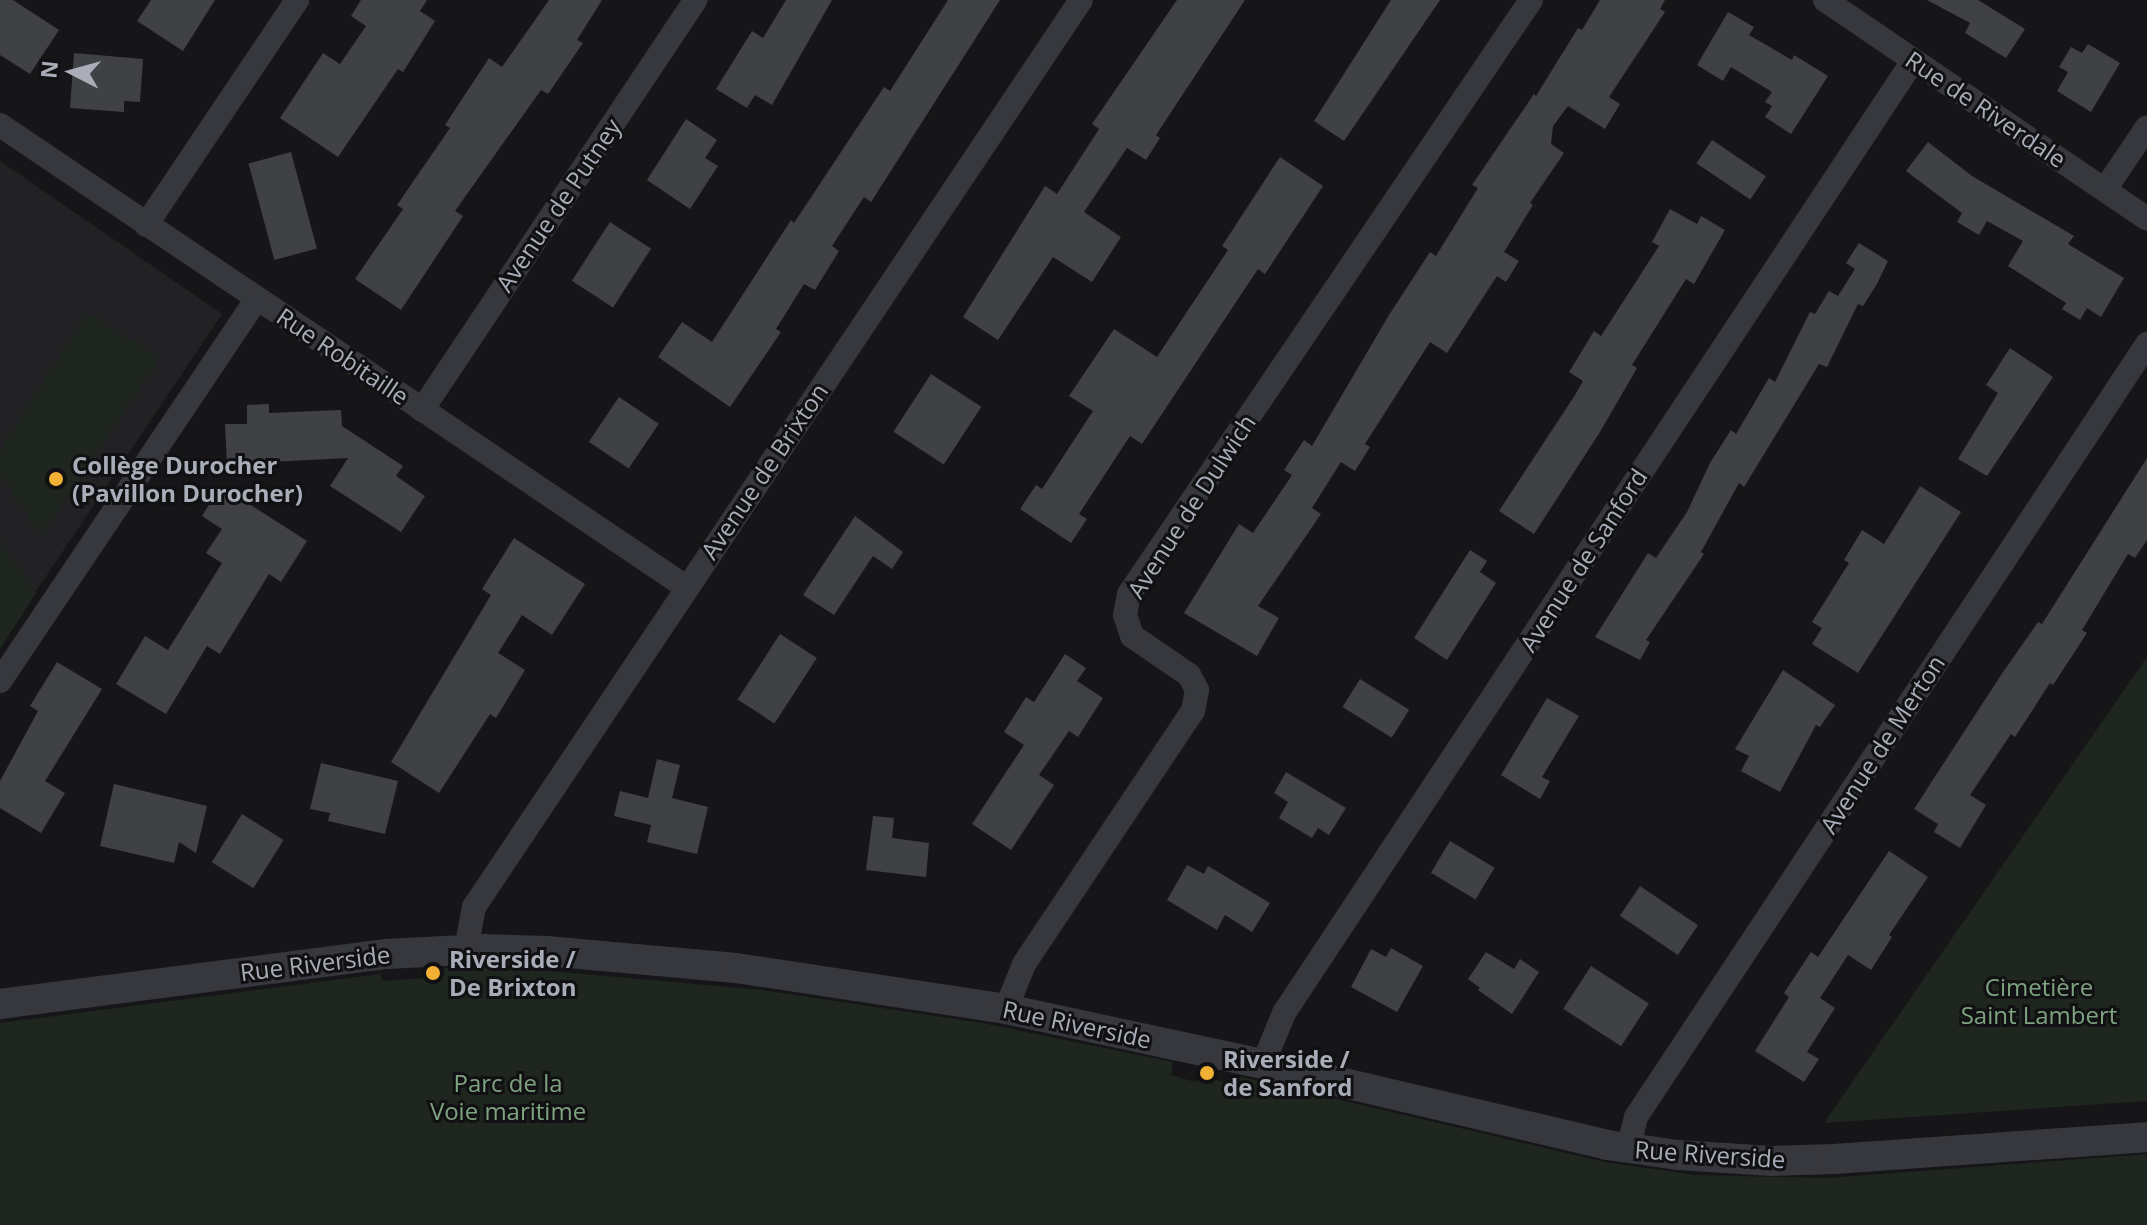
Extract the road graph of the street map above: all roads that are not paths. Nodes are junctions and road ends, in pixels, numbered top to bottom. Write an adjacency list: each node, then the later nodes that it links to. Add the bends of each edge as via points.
1 (297, 0): 12 (street)
2 (695, 0): 15 (street, Avenue de Putney)
3 (1081, 0): 16 (street, Avenue de Brixton)
4 (1531, 0): 20 (street, Avenue de Dulwich, via 1129,594 1125,615 1132,636 1189,675 1197,690 1193,711 1024,964)
5 (1825, 0): 6 (street, Rue de Riverdale)
6 (1860, 10): 7 (street, Rue de Riverdale)
7 (1913, 61): 10 (street, Rue de Riverdale); 21 (street, Avenue de Sanford, via 1284,1013)
8 (0, 125): 12 (street, Rue Robitaille)
9 (2147, 127): 10 (street)
10 (2106, 188): 11 (street, Rue de Riverdale)
11 (2147, 219)
12 (146, 225): 13 (street, Rue Robitaille)
13 (257, 299): 15 (street, Rue Robitaille); 17 (street)
14 (2147, 344): 23 (street, Avenue de Merton, via 1636,1117)
15 (422, 410): 16 (street, Rue Robitaille)
16 (686, 587): 18 (street, Avenue de Brixton, via 474,907)
17 (0, 681)
18 (466, 949): 19 (street, Rue Riverside, via 336,960); 20 (street, Rue Riverside, via 736,968)
19 (0, 1004)
20 (1006, 1009): 21 (street, Rue Riverside)
21 (1263, 1064): 23 (street, Rue Riverside)
22 (2147, 1137): 23 (street, Rue Riverside, via 1772,1161)
23 (1628, 1149)

